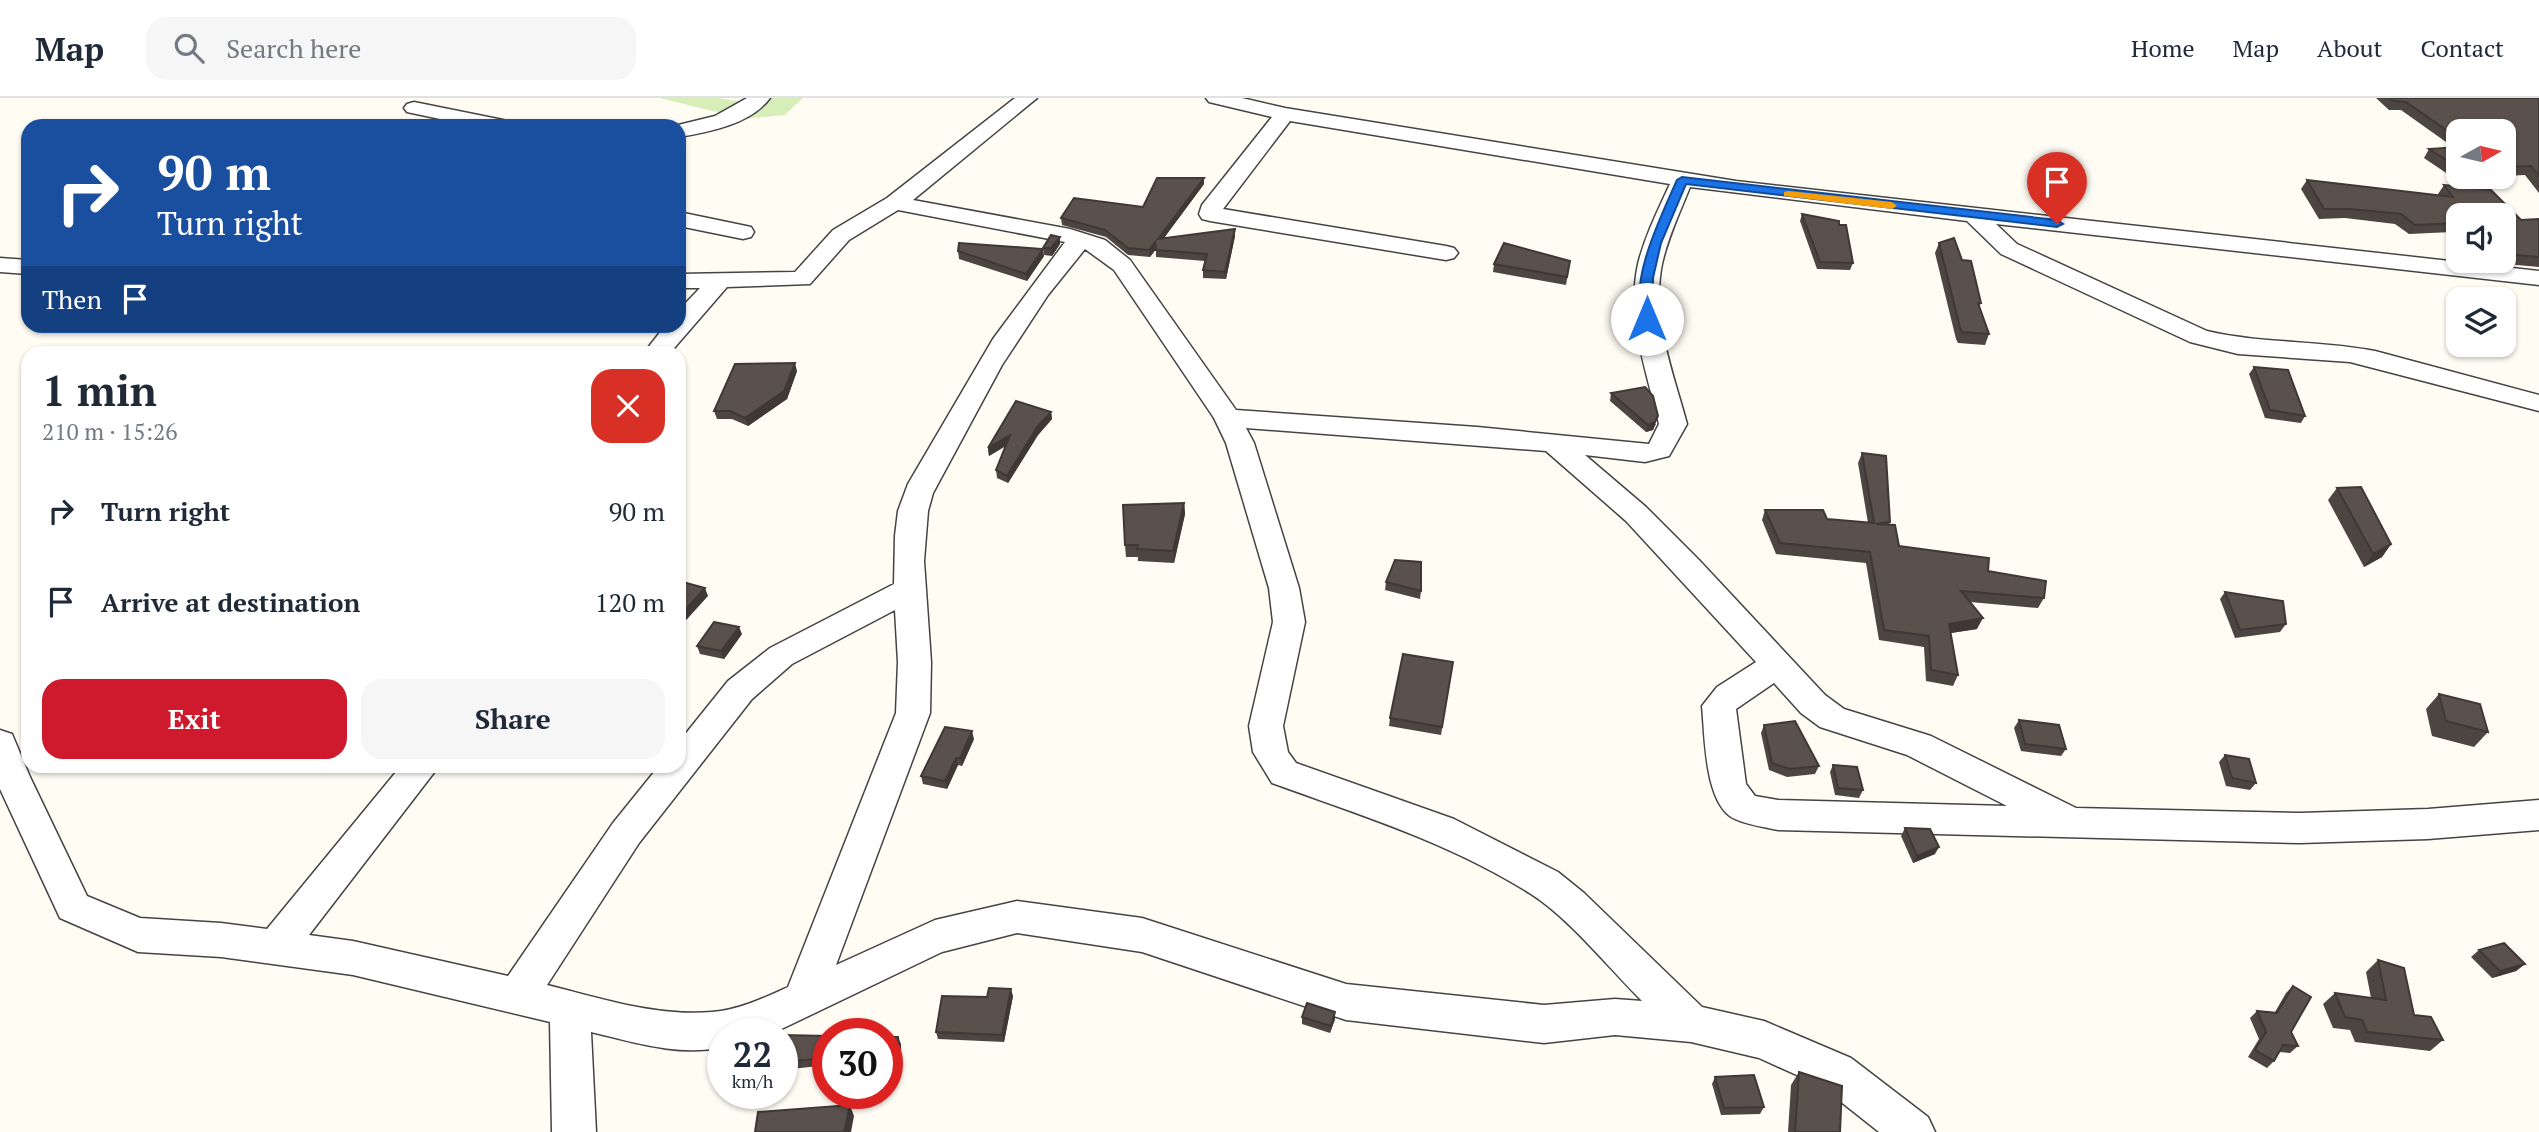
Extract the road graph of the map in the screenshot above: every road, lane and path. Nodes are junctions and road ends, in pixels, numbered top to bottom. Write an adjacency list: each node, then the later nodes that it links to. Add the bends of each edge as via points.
1 (760, 98): 7 (street, via 727,119)
2 (1027, 98): 9 (street)
3 (1216, 98): 4 (street)
4 (1282, 108): 8 (street); 14 (street, via 1210,214)
5 (412, 111): 6 (street)
6 (461, 119)
7 (686, 129)
8 (1682, 180): 10 (street); 23 (street, via 1655,243 1647,278 1647,319 1673,424 1659,450 1645,453)
9 (895, 203): 13 (street); 19 (street, via 841,235 802,279)
10 (1974, 215): 17 (street); 21 (street, via 2008,249 2199,337 2238,346 2350,354)
11 (686, 220): 12 (street)
12 (743, 232)
13 (1075, 239): 22 (street, via 1097,245 1122,265); 24 (street, via 1077,243 1044,281 971,392 924,481 913,510)
14 (1446, 253)
15 (0, 265): 16 (street)
16 (21, 266)
17 (2539, 278)
18 (686, 281): 19 (street)
19 (720, 281): 20 (street)
20 (686, 317)
21 (2539, 403)
22 (1228, 418): 23 (street); 36 (street, via 1240,443 1284,588 1289,622 1266,726 1273,761 1284,774 1441,830 1545,883)
23 (1554, 443): 25 (street, via 1636,514)
24 (910, 589): 27 (street, via 781,656 740,690); 34 (street, via 917,679 912,713)
25 (1776, 665): 31 (street, via 1832,718 1919,745); 31 (street, via 1719,706 1730,788 1744,808 1778,815)
26 (0, 743): 32 (street, via 73,907 138,935)
27 (686, 758)
28 (416, 773): 32 (street)
29 (674, 773): 33 (street, via 626,833)
30 (2539, 815): 31 (street, via 2300,828)
31 (2072, 822)
32 (276, 947): 33 (street, via 353,957)
33 (516, 998): 35 (street)
34 (804, 998): 35 (street, via 760,1020 712,1031 660,1030); 36 (street, via 935,937 1017,917 1142,935 1346,1002 1544,1024 1615,1017)
35 (570, 1011): 37 (street)
36 (1691, 1023): 38 (street, via 1764,1040 1836,1072)
37 (574, 1132)
38 (1913, 1132)

